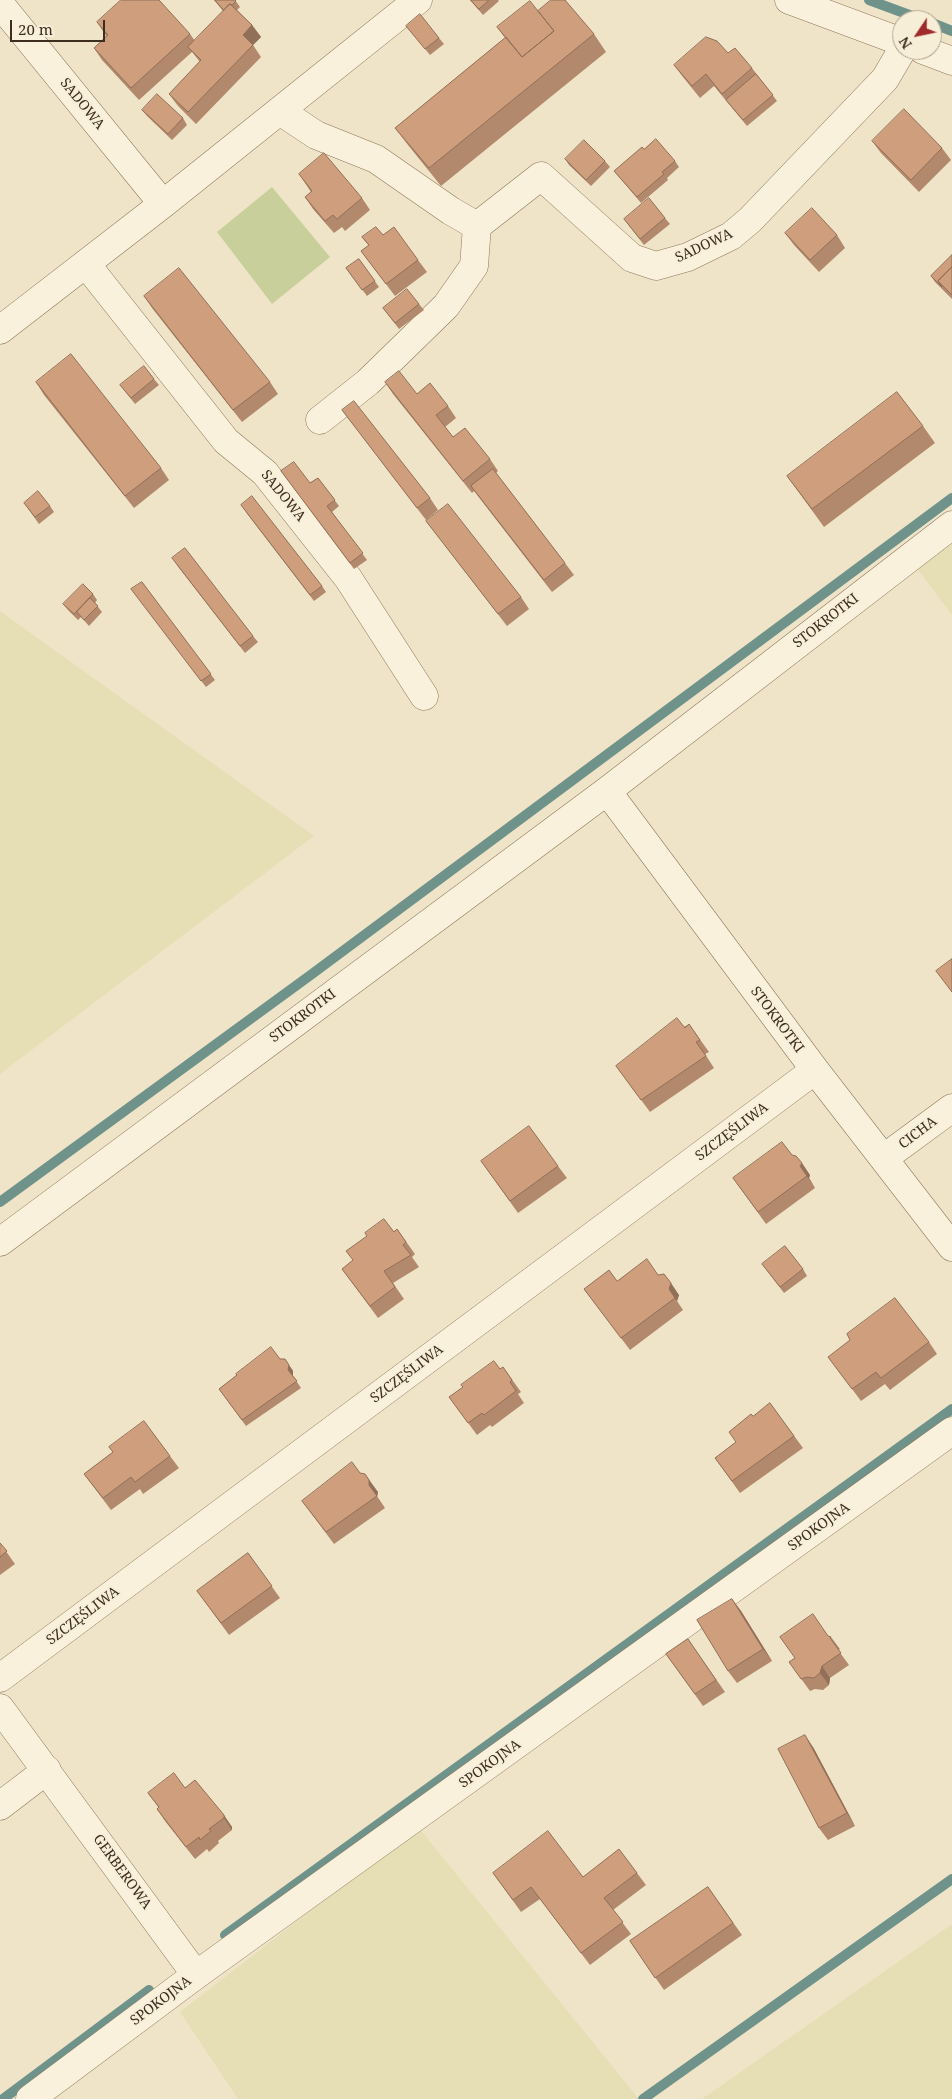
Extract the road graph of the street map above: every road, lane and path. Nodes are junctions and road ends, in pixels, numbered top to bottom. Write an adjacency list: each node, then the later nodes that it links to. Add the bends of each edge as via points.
1 (418, 0): 6 (street)
2 (789, 0): 4 (street)
3 (0, 4): 7 (street, SADOWA)
4 (892, 38)
5 (896, 60): 8 (street, SADOWA, via 885,79 750,220 731,236 688,256 656,266 632,258 541,176)
6 (280, 111): 7 (street); 8 (street, via 316,135 376,159)
7 (163, 204): 9 (street)
8 (477, 226): 11 (street, via 474,266 446,306 368,382)
9 (86, 264): 10 (street); 13 (street, SADOWA, via 226,441 265,473 348,578)
10 (0, 330)
11 (320, 420)
12 (952, 525): 14 (street, STOKROTKI)
13 (424, 696)
14 (607, 791): 15 (street, STOKROTKI); 18 (street, STOKROTKI)
15 (814, 1070): 17 (street, STOKROTKI); 21 (street, SZCZĘŚLIWA)
16 (952, 1108): 17 (street, CICHA)
17 (884, 1158): 19 (street, STOKROTKI)
18 (0, 1242)
19 (952, 1247)
20 (952, 1431): 25 (street, SPOKOJNA)
21 (0, 1678)
22 (0, 1708): 23 (street, GERBEROWA)
23 (47, 1770): 24 (street); 25 (street, GERBEROWA)
24 (0, 1806)
25 (196, 1975): 26 (street, SPOKOJNA)
26 (30, 2099)

